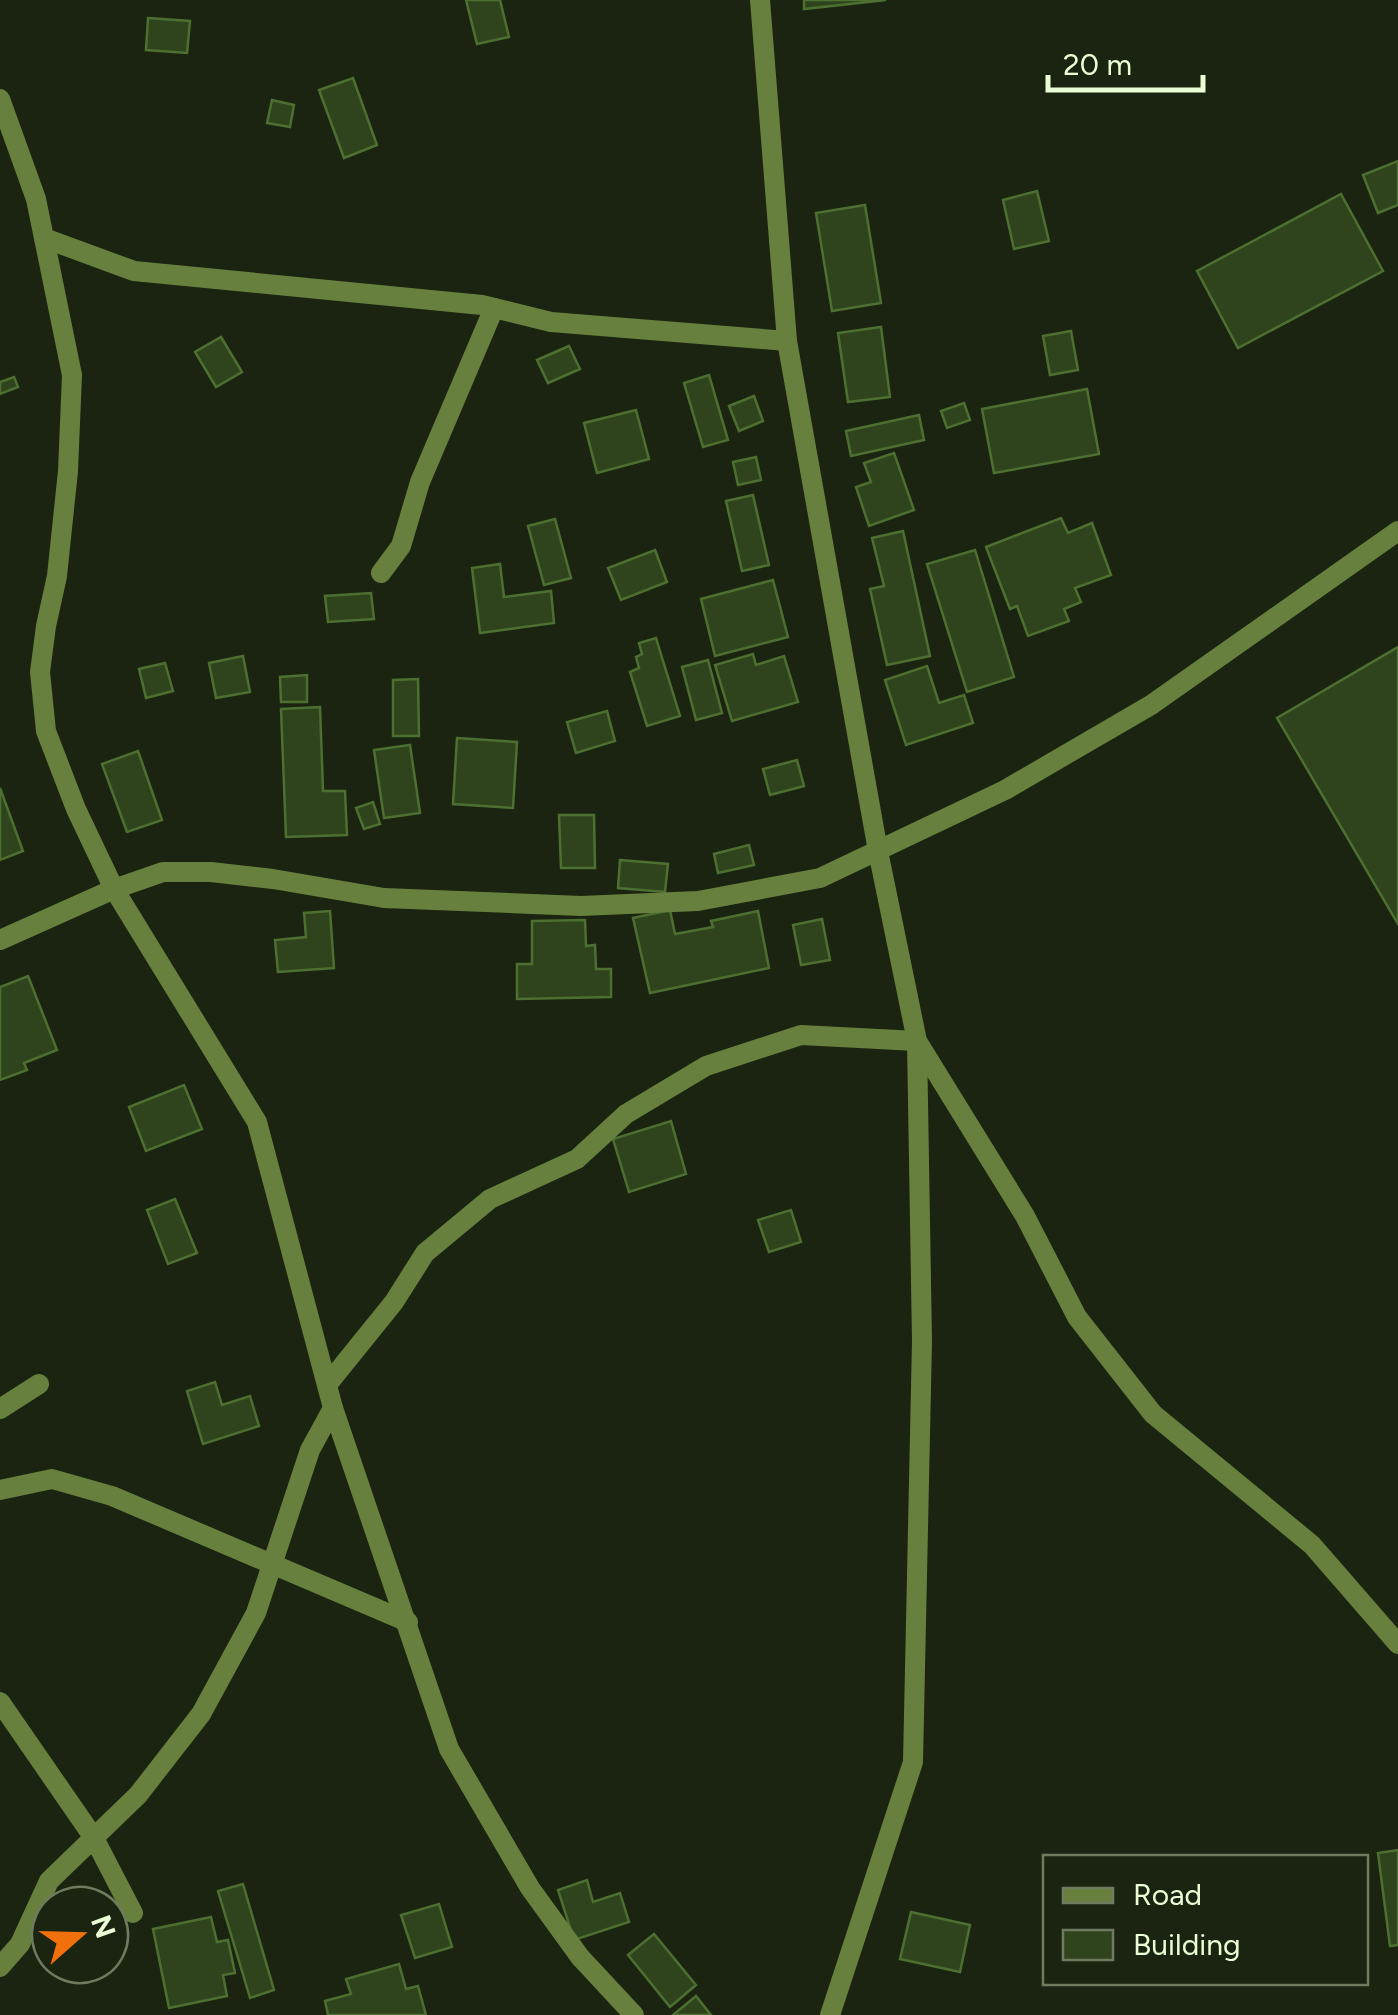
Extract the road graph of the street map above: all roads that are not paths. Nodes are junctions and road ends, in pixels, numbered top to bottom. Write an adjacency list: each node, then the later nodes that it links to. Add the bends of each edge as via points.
1 (760, 0): 5 (street)
2 (0, 99): 3 (street)
3 (44, 238): 4 (street, via 134,272); 9 (street, via 72,376 58,576 40,672 46,730)
4 (494, 308): 5 (street, via 552,322); 7 (street, via 400,546)
5 (787, 341): 8 (street)
6 (1398, 530): 8 (street, via 1151,705 1005,790)
7 (380, 573)
8 (878, 851): 9 (street, via 820,878 698,901 580,906 384,898 210,872 163,872); 11 (street)
9 (114, 889): 10 (street); 13 (street, via 257,1122)
10 (0, 940)
11 (916, 1040): 13 (street, via 801,1035 706,1066 626,1114 577,1159 490,1199 426,1253); 19 (street, via 1025,1216 1077,1317 1153,1414 1312,1545); 25 (street, via 922,1341 913,1762)
12 (39, 1384): 15 (street)
13 (326, 1385): 14 (street)
14 (333, 1408): 17 (street, via 310,1450); 18 (street)
15 (0, 1409)
16 (0, 1490): 17 (street, via 52,1479 112,1496)
17 (272, 1564): 18 (street); 21 (street, via 256,1613 201,1714 138,1795)
18 (408, 1622): 24 (street, via 449,1749 530,1888)
19 (1398, 1644)
20 (0, 1702): 21 (street)
21 (94, 1838): 22 (street); 23 (street, via 50,1882 20,1944)
22 (134, 1913)
23 (0, 1967)
24 (634, 2015)
25 (830, 2015)

